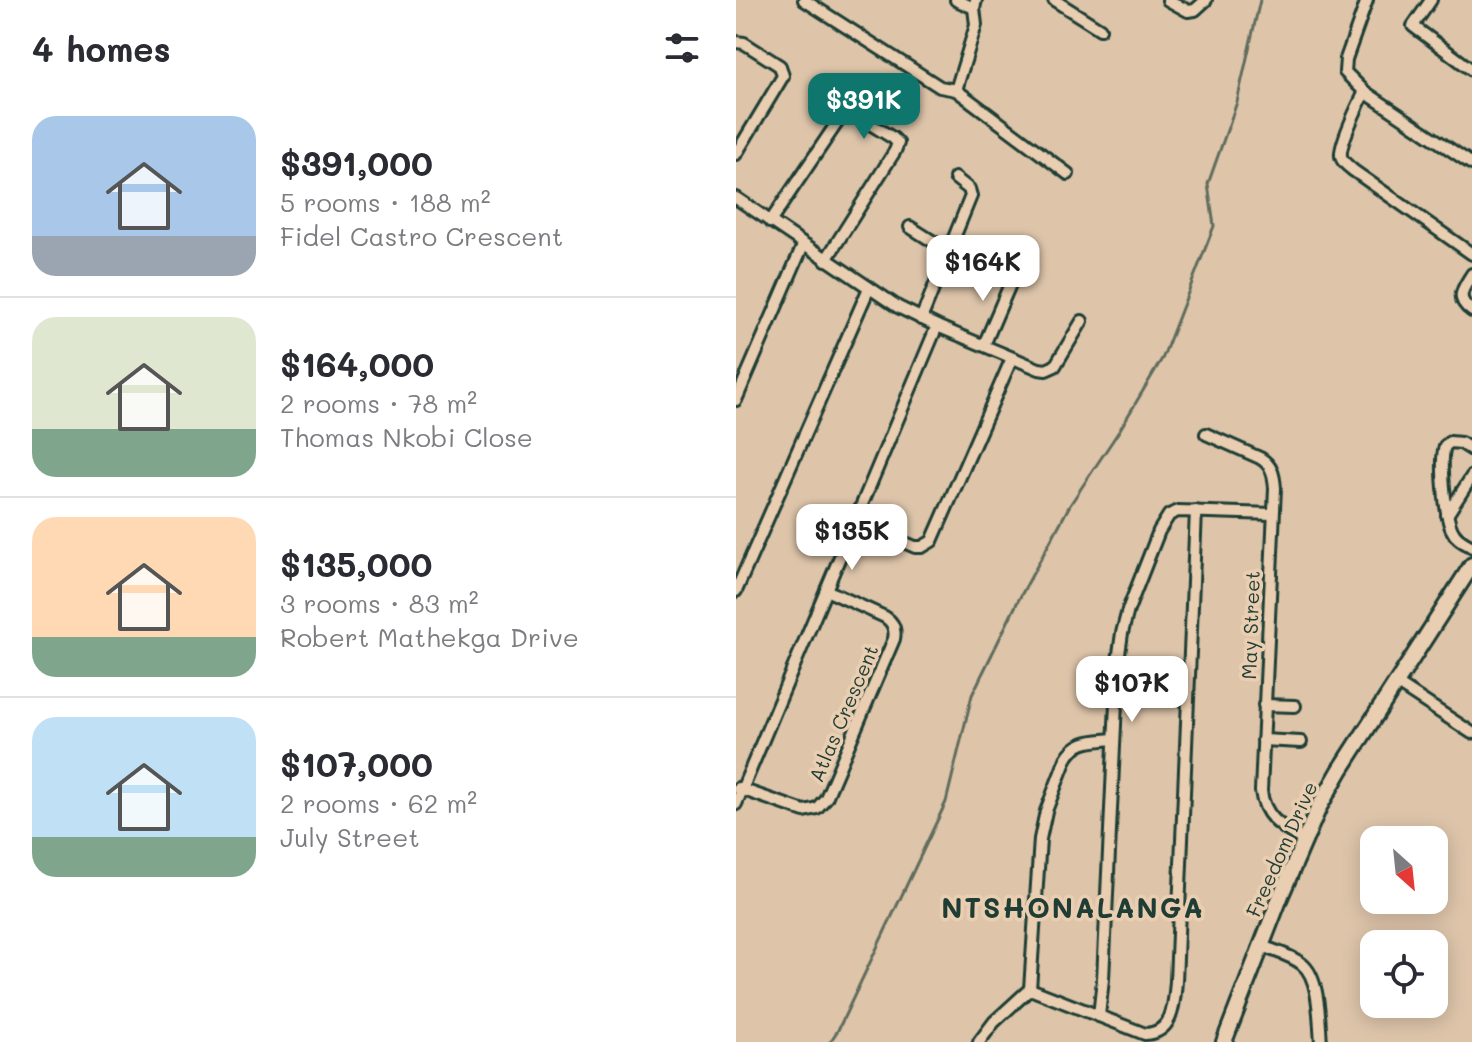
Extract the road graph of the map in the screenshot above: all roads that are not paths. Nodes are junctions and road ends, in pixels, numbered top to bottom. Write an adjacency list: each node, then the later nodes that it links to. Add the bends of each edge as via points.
1 (804, 0): 12 (street, via 940,87)
2 (956, 0): 8 (street)
3 (1054, 0): 9 (street)
4 (1168, 0): 5 (street, via 1188,11)
5 (1206, 0)
6 (1367, 0): 13 (street, via 1344,68)
7 (1431, 0): 11 (street, via 1413,26)
8 (975, 4): 12 (street, via 976,25)
9 (1100, 29)
10 (736, 42): 14 (street, via 780,66 783,76)
11 (1472, 70)
12 (956, 90): 16 (street)
13 (1365, 92): 15 (street); 23 (street, via 1342,148 1343,160)
14 (736, 154)
15 (1472, 164)
16 (1068, 174)
17 (955, 178): 22 (street, via 971,196)
18 (737, 201): 19 (street)
19 (770, 222): 21 (street); 24 (street, via 843,114 854,114 893,138 898,143 895,151)
20 (910, 227): 22 (street)
21 (803, 245): 24 (street); 34 (street)
22 (948, 251): 29 (street)
23 (1472, 254)
24 (826, 260): 27 (street)
25 (1472, 274): 28 (street, via 1461,294)
26 (1014, 275): 32 (street)
27 (869, 288): 29 (street); 45 (street)
28 (1472, 311)
29 (921, 319): 31 (street)
30 (1082, 321): 33 (street, via 1049,369)
31 (937, 326): 32 (street); 41 (street)
32 (984, 345): 33 (street)
33 (1012, 358): 41 (street, via 932,541 915,547)
34 (736, 400)
35 (1206, 434): 39 (street, May Street, via 1265,461 1273,472)
36 (1472, 450): 40 (street, via 1454,441 1443,449)
37 (1472, 476): 40 (street)
38 (1196, 511): 39 (street); 50 (street, via 1178,511 1166,518 1128,610 1120,645); 58 (street, via 1174,1007 1168,1023 1154,1033)
39 (1273, 514): 47 (street, May Street)
40 (1447, 515): 42 (street, via 1456,536)
41 (855, 521): 44 (street)
42 (1472, 547)
43 (1472, 565): 46 (street, Freedom Drive)
44 (826, 590): 53 (street); 53 (street, Atlas Crescent, via 885,617 895,635 826,798 804,811)
45 (736, 591)
46 (1396, 683): 49 (street); 55 (street, Freedom Drive, via 1333,781)
47 (1264, 705): 48 (street); 51 (street, May Street)
48 (1295, 706)
49 (1472, 733)
50 (1114, 739): 57 (street, via 1075,747 1046,811); 58 (street)
51 (1263, 740): 52 (street); 55 (street, May Street, via 1263,804 1276,823)
52 (1301, 742)
53 (739, 788): 54 (street)
54 (736, 804)
55 (1303, 840): 56 (street, Freedom Drive)
56 (1262, 946): 60 (street, Freedom Drive); 61 (street, via 1308,970)
57 (1030, 989): 58 (street); 59 (street)
58 (1099, 1016)
59 (979, 1042)
60 (1224, 1042)
61 (1321, 1042)

